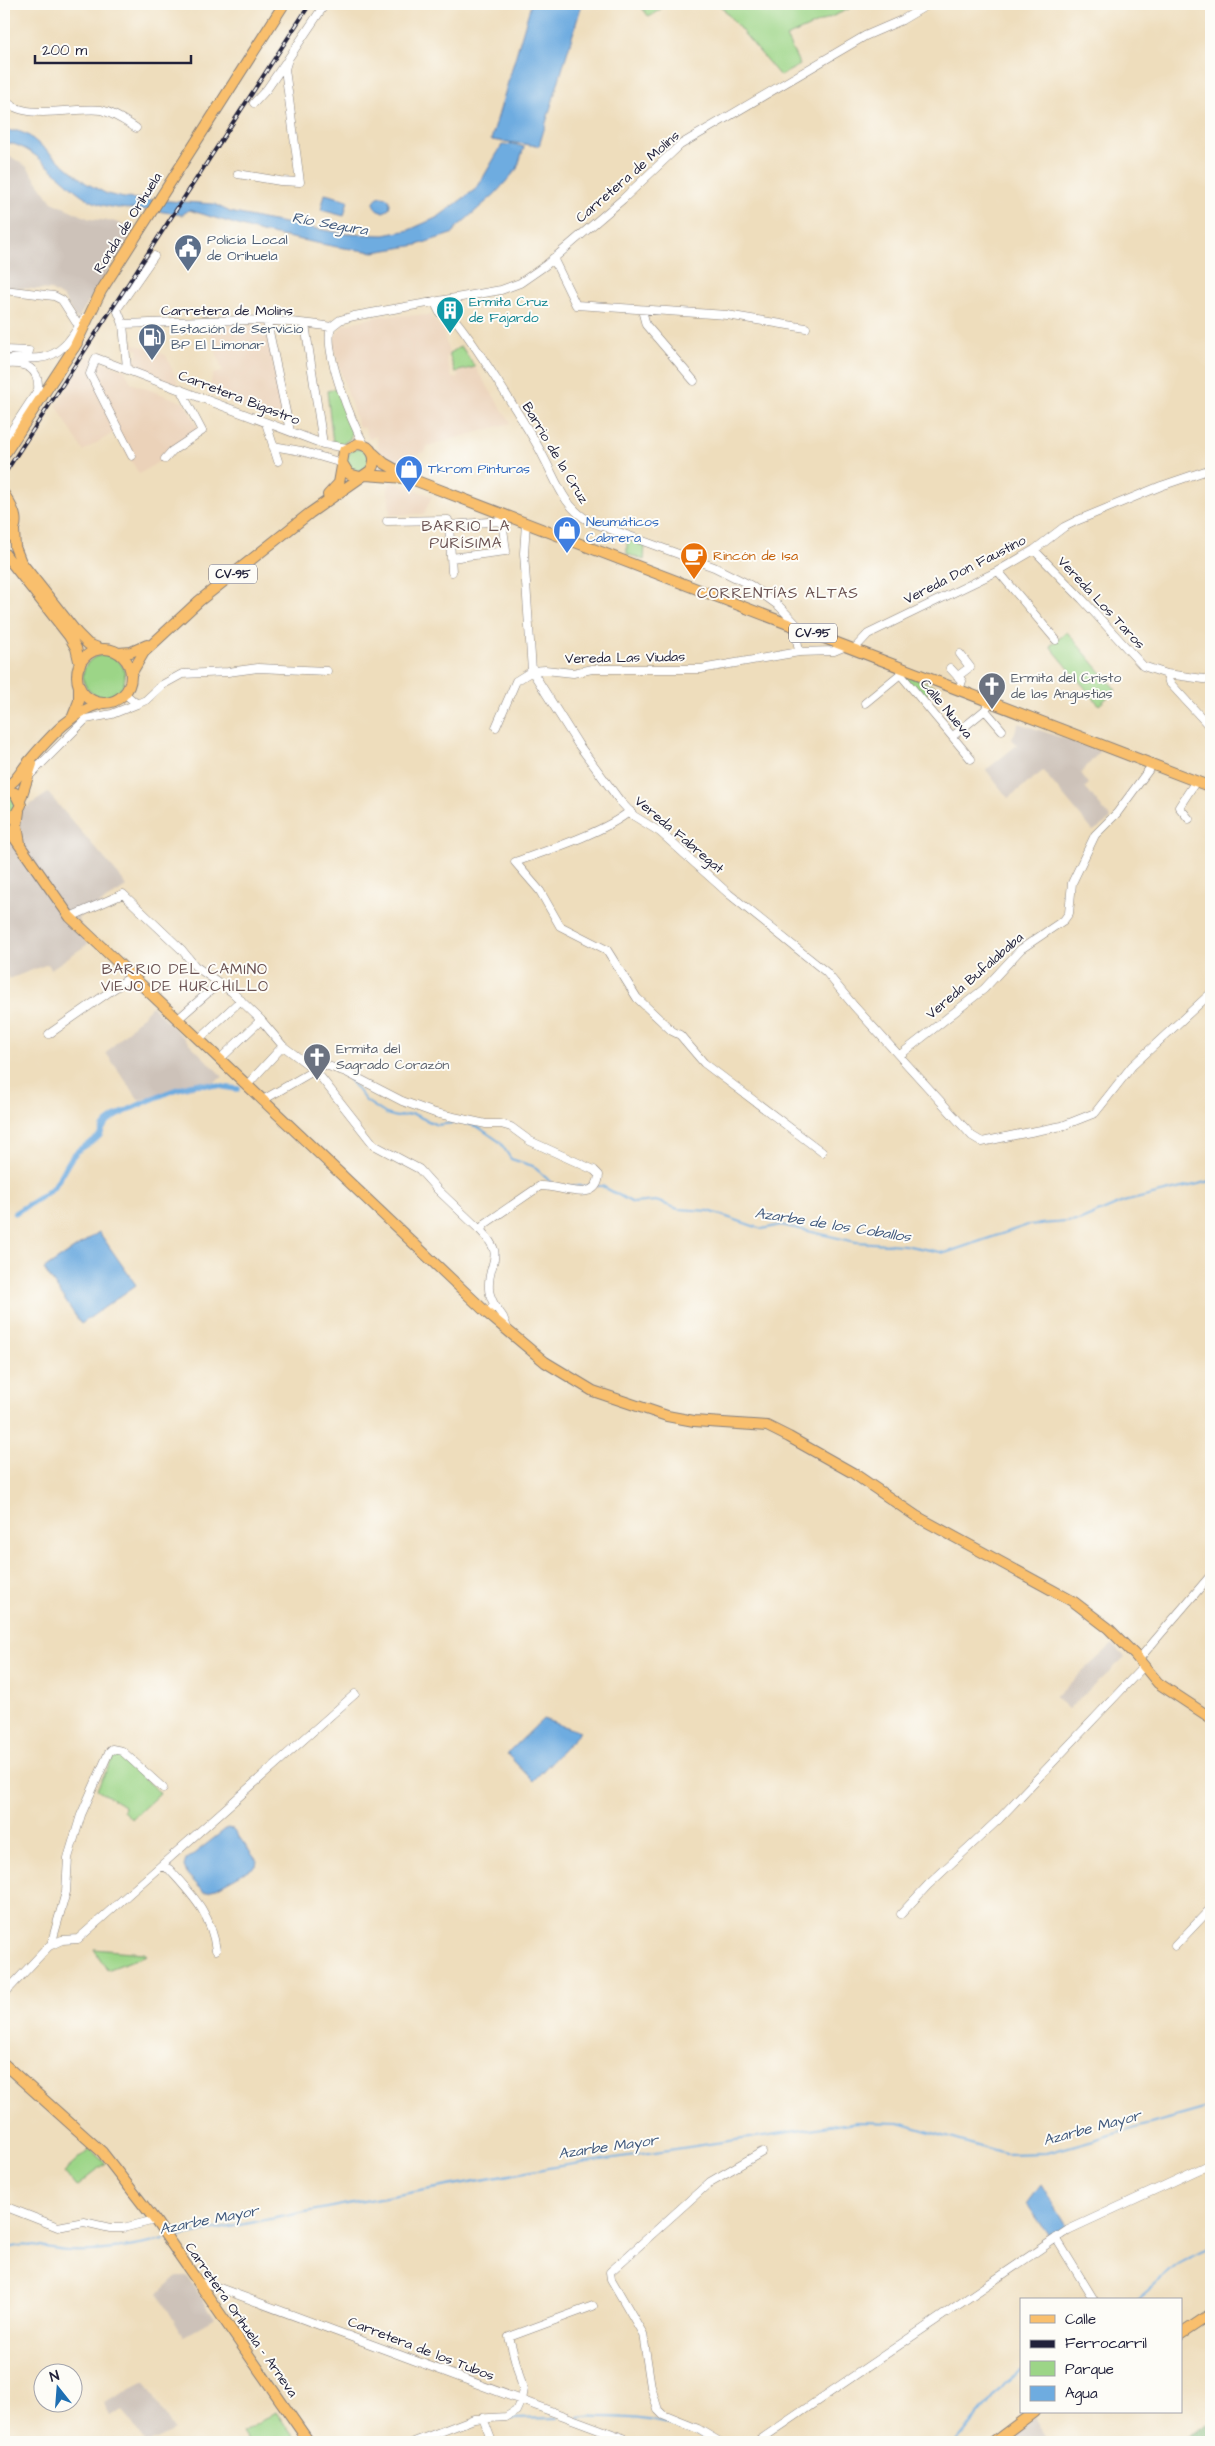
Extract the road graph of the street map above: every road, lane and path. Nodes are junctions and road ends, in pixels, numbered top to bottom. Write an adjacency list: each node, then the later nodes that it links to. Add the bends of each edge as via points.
1 (284, 4): 9 (main road, Ronda de Orihuela)
2 (325, 4): 4 (street)
3 (929, 4): 11 (street, Carretera de Molins, via 864,36 680,145 624,199)
4 (288, 59): 6 (street, via 267,90); 8 (street, via 285,82 300,182)
5 (4, 98): 7 (street, via 25,110 50,113 100,110)
6 (254, 102)
7 (136, 128)
8 (238, 174)
9 (149, 219): 13 (main road, Ronda de Orihuela); 22 (main road, Ronda de Orihuela)
10 (154, 256): 18 (street, via 117,309)
11 (553, 258): 14 (street, Carretera de Molins, via 520,283 500,290); 15 (street, via 576,305)
12 (4, 290): 16 (street, via 54,296 62,300)
13 (101, 291): 22 (main road, Ronda de Orihuela); 25 (street, via 72,337 54,354)
14 (434, 301): 20 (street, Carretera de Molins, via 354,316); 59 (street, Barrio de la Cruz, via 440,313 452,316 471,342 539,447 559,490 575,512 591,522 714,567 750,585 779,606)
15 (642, 310): 21 (street, via 727,314); 28 (street, via 646,325)
16 (76, 322)
17 (267, 322): 18 (street, Carretera de Molins); 19 (street, Carretera de Molins); 32 (street)
18 (123, 324): 27 (street)
19 (305, 324): 20 (street, Carretera de Molins); 34 (street)
20 (330, 327): 31 (street, via 329,347)
21 (806, 328)
22 (74, 348): 38 (main road, Ronda de Orihuela)
23 (4, 350): 24 (street)
24 (29, 351)
25 (4, 360)
26 (4, 365): 33 (street, via 18,363 28,366 38,377 38,390)
27 (127, 368): 29 (street, Carretera Bigastro); 39 (street, Carretera Bigastro, via 96,358 90,374)
28 (694, 381)
29 (180, 389): 30 (street, Carretera Bigastro); 40 (street, via 202,431 172,450)
30 (266, 422): 32 (street, Carretera Bigastro); 35 (street)
31 (354, 427): 36 (street); 37 (street)
32 (290, 431): 34 (street, Carretera Bigastro)
33 (4, 442)
34 (325, 445): 36 (street, Carretera Bigastro); 42 (street, Carretera Bigastro)
35 (274, 446): 41 (street); 42 (street)
36 (348, 447): 37 (main road, via 357,444); 42 (main road, CV-95)
37 (369, 449): 44 (main road, via 373,467); 45 (main road, CV-95, via 384,463)
38 (4, 455)
39 (132, 456)
40 (165, 459)
41 (278, 461)
42 (342, 462): 44 (main road, CV-95, via 349,474); 47 (main road, CV-95, via 341,477 335,488)
43 (1211, 470): 54 (street, Vereda Don Faustino, via 1064,527)
44 (363, 476): 45 (main road, CV-95); 47 (main road, CV-95)
45 (414, 480): 48 (main road, CV-95)
46 (4, 494): 52 (main road, CV-95, via 16,516)
47 (310, 512): 60 (main road, CV-95)
48 (503, 518): 50 (main road, CV-95); 51 (street); 56 (street, via 506,551)
49 (387, 520): 51 (street, via 448,520)
50 (526, 523): 59 (main road, CV-95); 70 (street, Vereda Fabregat, via 524,554)
51 (449, 525): 56 (street)
52 (14, 530): 53 (main road); 63 (main road, CV-95, via 15,548 21,562 77,633 88,644)
53 (4, 538)
54 (1034, 550): 57 (street, Vereda Don Faustino); 73 (street, Vereda Los Taros, via 1132,656 1143,666)
55 (4, 553): 67 (main road, via 68,636 76,648)
56 (451, 558): 58 (street)
57 (998, 571): 61 (street); 62 (street, Vereda Don Faustino, via 868,634)
58 (452, 572)
59 (797, 627): 62 (main road, CV-95); 64 (street)
60 (158, 637): 65 (main road, CV-95, via 140,650); 72 (main road, CV-95)
61 (1056, 640)
62 (850, 648): 64 (street, Vereda Las Viudas); 71 (main road, CV-95)
63 (101, 649): 65 (main road, CV-95); 67 (main road, via 85,657)
64 (799, 652): 70 (street, Vereda Las Viudas, via 701,669)
65 (118, 653): 72 (main road, via 129,666)
66 (960, 654): 74 (street, via 970,667)
67 (80, 665): 76 (main road)
68 (950, 668): 74 (street)
69 (327, 671): 81 (street, via 258,668 182,674)
70 (532, 671): 84 (street, via 516,681); 96 (street, Vereda Fabregat, via 578,744)
71 (904, 672): 77 (main road, CV-95); 80 (street); 87 (street, Calle Nueva)
72 (131, 674): 78 (main road, CV-95)
73 (1167, 674): 75 (street, Vereda Los Taros); 85 (street, via 1170,682)
74 (958, 676): 77 (street, via 962,682)
75 (1211, 680)
76 (80, 686): 79 (main road, via 89,698); 83 (main road)
77 (959, 690): 82 (main road, CV-95)
78 (124, 693): 79 (main road); 81 (street)
79 (104, 702): 83 (main road)
80 (865, 703)
81 (137, 704): 91 (street, via 112,714 86,719)
82 (987, 706): 86 (street); 87 (street); 90 (main road, CV-95)
83 (72, 717): 88 (main road)
84 (496, 727)
85 (1211, 728)
86 (1002, 730)
87 (953, 736): 89 (street, Calle Nueva)
88 (42, 749): 91 (main road); 94 (main road, via 29,760 15,781)
89 (971, 759)
90 (1153, 764): 92 (main road, CV-95); 110 (street, Vereda Bufalababa, via 1118,813 1095,835 1072,883 1069,913 1064,920 1021,949 984,988)
91 (26, 779): 95 (main road)
92 (1196, 781): 93 (main road, CV-95); 97 (street, via 1179,807)
93 (1211, 787)
94 (4, 788): 95 (main road, via 15,792)
95 (20, 805): 98 (main road, via 14,817); 99 (main road, via 16,826)
96 (630, 811): 110 (street, Vereda Fabregat, via 660,832 826,972); 115 (street, via 585,834 515,862 540,891 560,926 607,950 637,998 680,1035 704,1063)
97 (1189, 819)
98 (4, 822): 99 (main road)
99 (22, 849): 100 (main road)
100 (70, 917): 101 (main road); 102 (street, via 123,894 195,966)
101 (132, 976): 105 (main road); 107 (street)
102 (219, 982): 104 (street); 105 (street)
103 (1211, 993): 110 (street, Vereda Fabregat, via 1132,1066 1095,1113 1062,1126 982,1142 972,1136)
104 (241, 1000): 106 (street); 108 (street)
105 (178, 1019): 108 (main road)
106 (261, 1020): 109 (street); 111 (street)
107 (49, 1034)
108 (199, 1039): 111 (main road)
109 (283, 1046): 112 (street); 113 (street)
110 (900, 1055)
111 (220, 1059): 113 (main road)
112 (315, 1070): 114 (street); 116 (street, via 374,1145 415,1165); 116 (street, via 322,1064 332,1067 435,1113 511,1127 530,1141 599,1175 597,1185 590,1191 537,1188 486,1222)
113 (246, 1084): 114 (main road)
114 (263, 1100): 118 (main road)
115 (822, 1152)
116 (480, 1230): 117 (street, via 492,1241 496,1257 488,1289)
117 (494, 1304): 118 (street); 119 (street)
118 (488, 1314): 119 (main road)
119 (510, 1334): 121 (main road, via 545,1362 593,1391 667,1416 767,1426 782,1433 852,1473 916,1516 1074,1602 1108,1628)
120 (1211, 1575): 121 (street)
121 (1142, 1663): 123 (main road, via 1158,1683); 127 (street, via 999,1819)
122 (355, 1694): 125 (street)
123 (1211, 1718)
124 (163, 1788): 128 (street, via 122,1751 112,1749 109,1752 81,1815 68,1858 66,1892)
125 (161, 1866): 128 (street, via 78,1939); 130 (street, via 169,1869 202,1906)
126 (1211, 1908): 129 (street)
127 (901, 1914)
128 (51, 1945): 131 (street)
129 (1175, 1946)
130 (216, 1950)
131 (4, 1994)
132 (4, 2064): 136 (main road, Carretera Orihuela - Arneva, via 102,2152)
133 (762, 2152): 150 (street, via 710,2182 610,2272 643,2334 658,2410)
134 (1211, 2164): 137 (street)
135 (4, 2206): 136 (street, via 58,2227 84,2222 123,2228)
136 (155, 2220): 138 (main road, Carretera Orihuela - Arneva)
137 (1056, 2238): 139 (street); 151 (street)
138 (198, 2284): 143 (street, Carretera de los Tubos, via 206,2283); 146 (main road, Carretera Orihuela - Arneva)
139 (1093, 2298)
140 (593, 2306): 143 (street, via 509,2337 523,2389)
141 (1211, 2314): 142 (main road)
142 (1182, 2333)
143 (521, 2400): 145 (street, via 511,2415); 149 (street, Carretera de los Tubos)
144 (1031, 2414): 152 (main road)
145 (483, 2418): 147 (street, via 468,2420); 148 (street)
146 (309, 2442)
147 (414, 2442)
148 (492, 2442)
149 (634, 2442)
150 (720, 2442)
151 (757, 2442)
152 (994, 2442)

